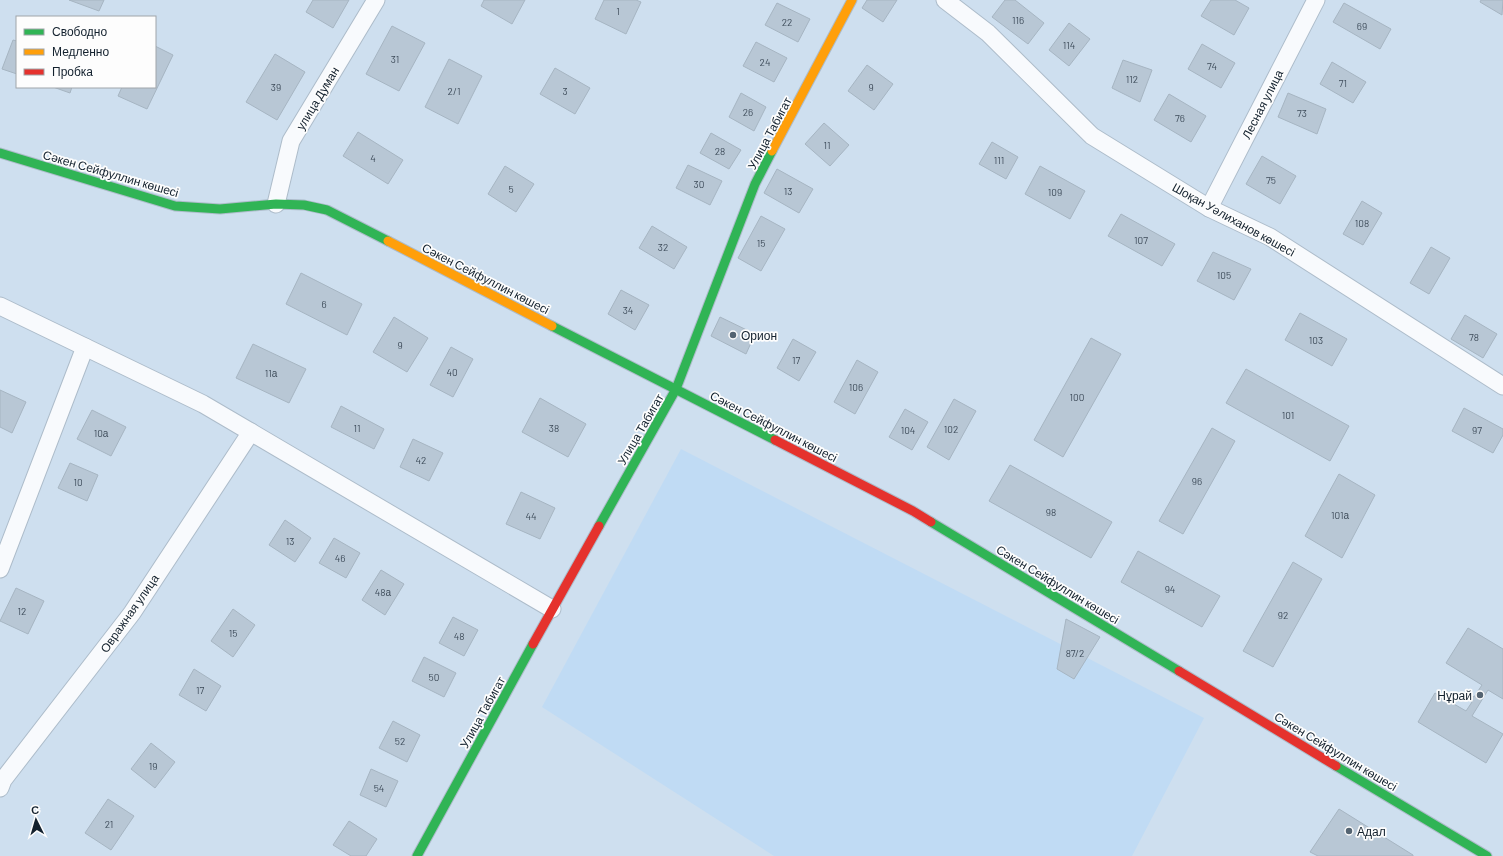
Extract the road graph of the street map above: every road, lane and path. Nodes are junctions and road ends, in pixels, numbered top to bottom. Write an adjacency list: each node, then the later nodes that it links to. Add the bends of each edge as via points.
1 (376, 0): 6 (street, улица Думан, via 291,141)
2 (852, 0): 11 (street, Улица Табигат, via 755,184)
3 (945, 0): 7 (street, Шоқан Уәлиханов көшесі, via 988,33 1092,136)
4 (1316, 0): 7 (street, Лесная улица)
5 (0, 153): 6 (street, Сәкен Сейфуллин көшесі, via 175,206 220,210)
6 (276, 204): 11 (street, Сәкен Сейфуллин көшесі, via 304,205 326,210)
7 (1209, 208): 10 (street, Шоқан Уәлиханов көшесі, via 1270,237)
8 (0, 306): 9 (street)
9 (85, 347): 12 (street, via 204,404); 13 (street)
10 (1503, 386)
11 (676, 389): 14 (street, Улица Табигат); 17 (street, Сәкен Сейфуллин көшесі, via 913,511)
12 (251, 432): 14 (street); 15 (street, Овражная улица, via 132,613 3,780)
13 (0, 569)
14 (552, 608): 16 (street, Улица Табигат)
15 (0, 788)
16 (417, 856)
17 (1488, 856)

